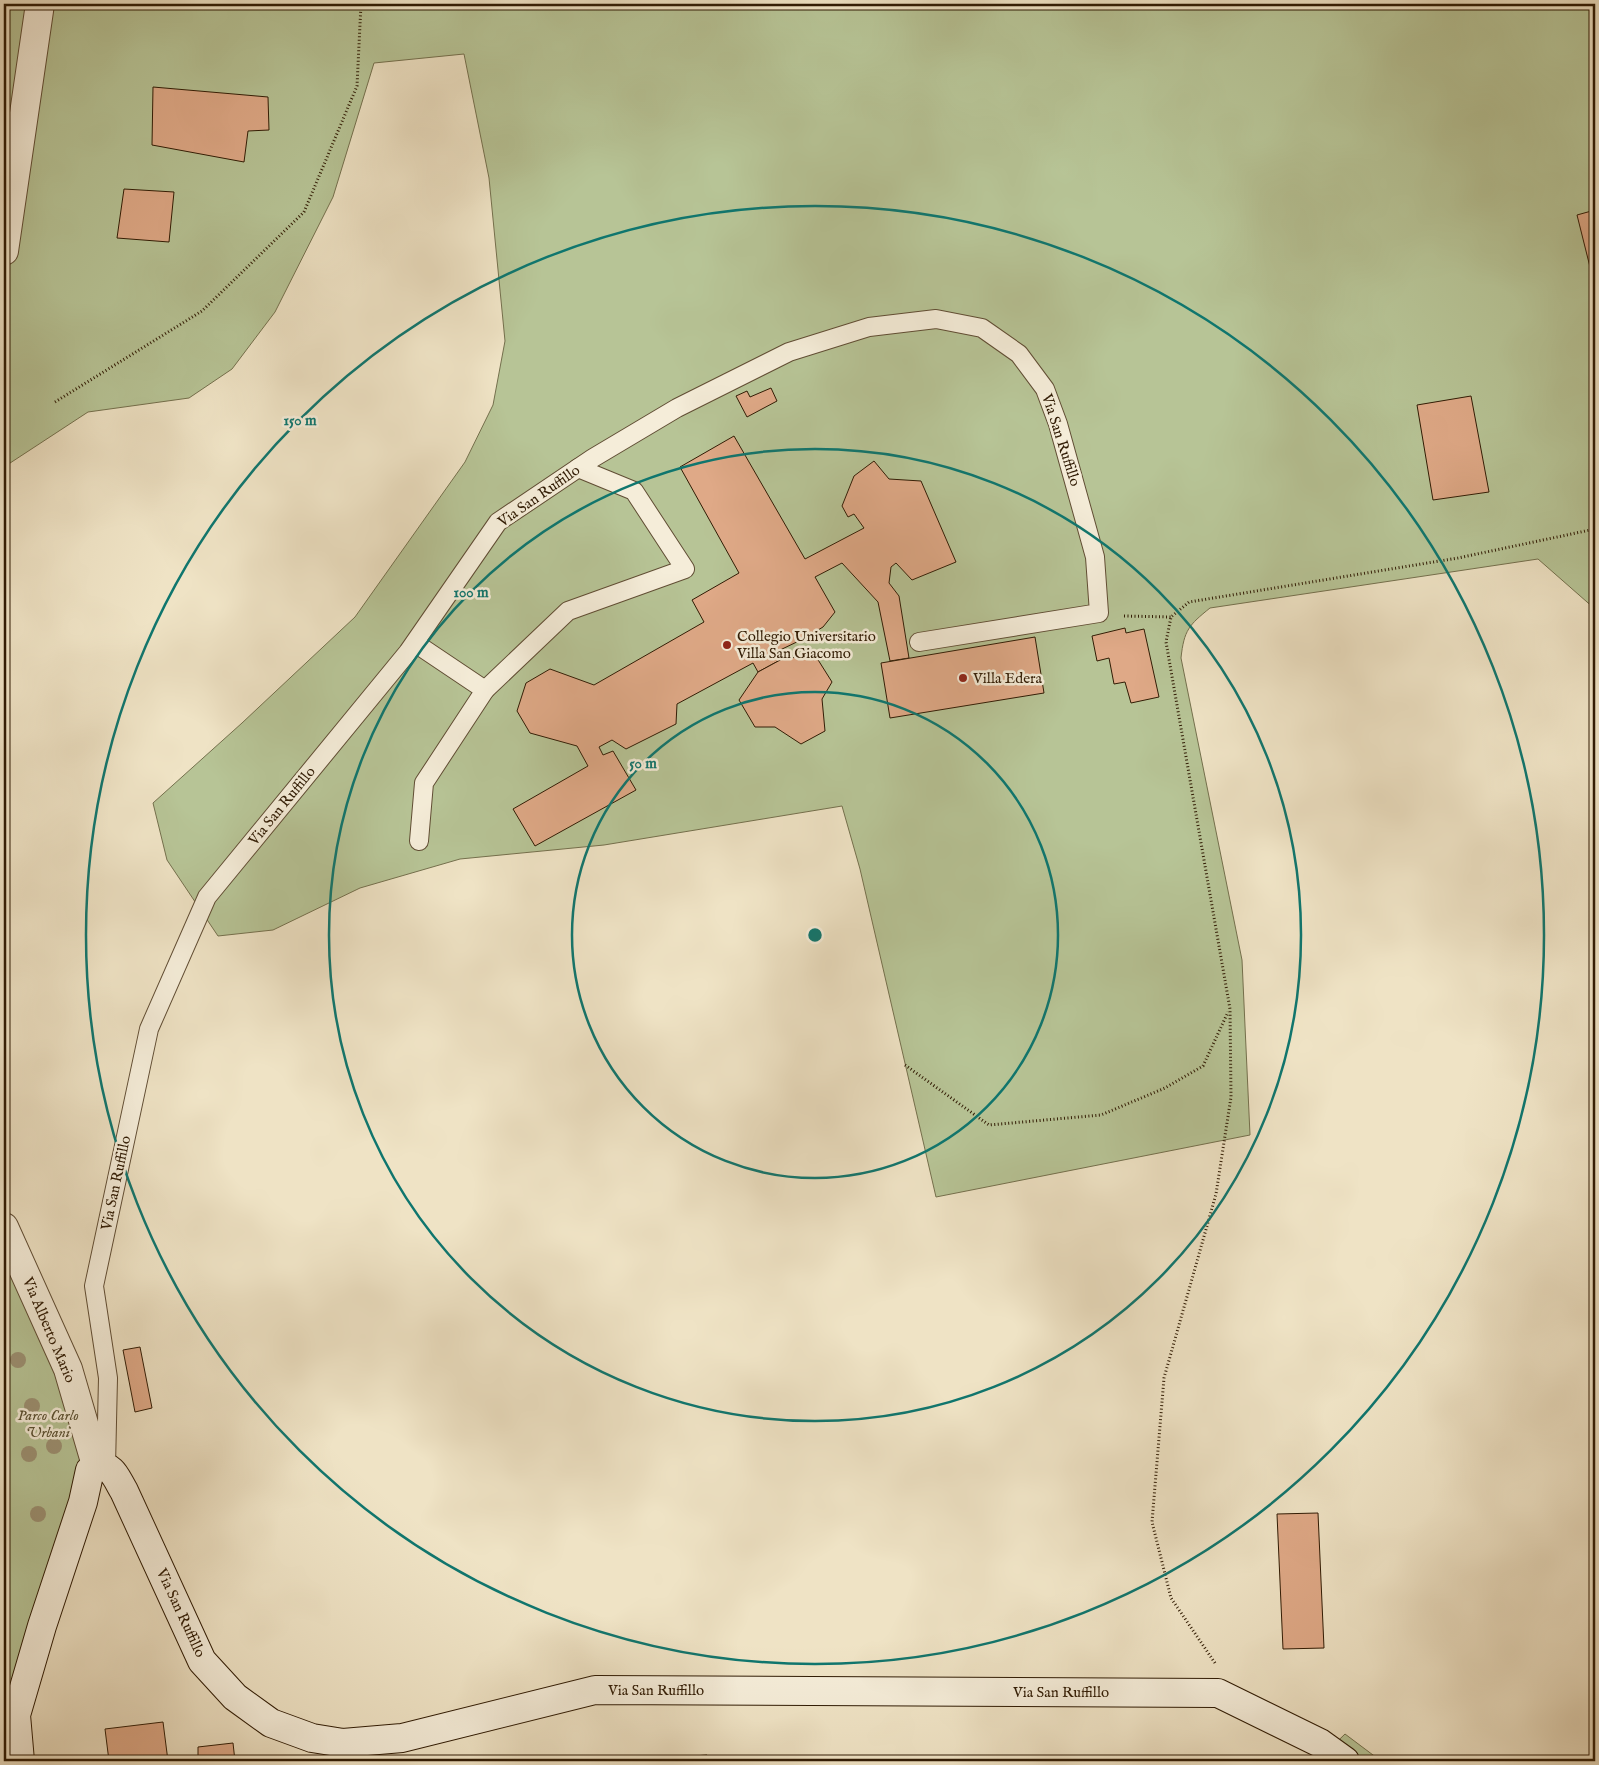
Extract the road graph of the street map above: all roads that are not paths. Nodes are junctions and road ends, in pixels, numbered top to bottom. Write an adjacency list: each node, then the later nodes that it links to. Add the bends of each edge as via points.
1 (40, 4): 2 (street)
2 (4, 251)
3 (578, 468): 4 (lane, Via San Ruffillo, via 677,408 789,352 868,327 936,319 982,328 1019,354 1045,389 1096,557 1099,614); 5 (lane, Via San Ruffillo, via 498,522); 6 (lane, via 634,491 685,570 568,611)
4 (919, 642)
5 (415, 643): 6 (lane); 9 (lane, Via San Ruffillo, via 207,897 149,1029 94,1286 108,1378)
6 (485, 690): 7 (lane, via 424,783)
7 (420, 841)
8 (4, 1228): 9 (street, Via Alberto Mario, via 68,1369)
9 (101, 1465): 10 (street, Via San Ruffillo, via 90,1470 83,1502 16,1715); 11 (street, Via San Ruffillo, via 113,1471 124,1491 202,1661 235,1696 272,1723 312,1738 343,1743 402,1738 595,1690 1218,1693 1320,1743)
10 (20, 1761)
11 (1345, 1761)

